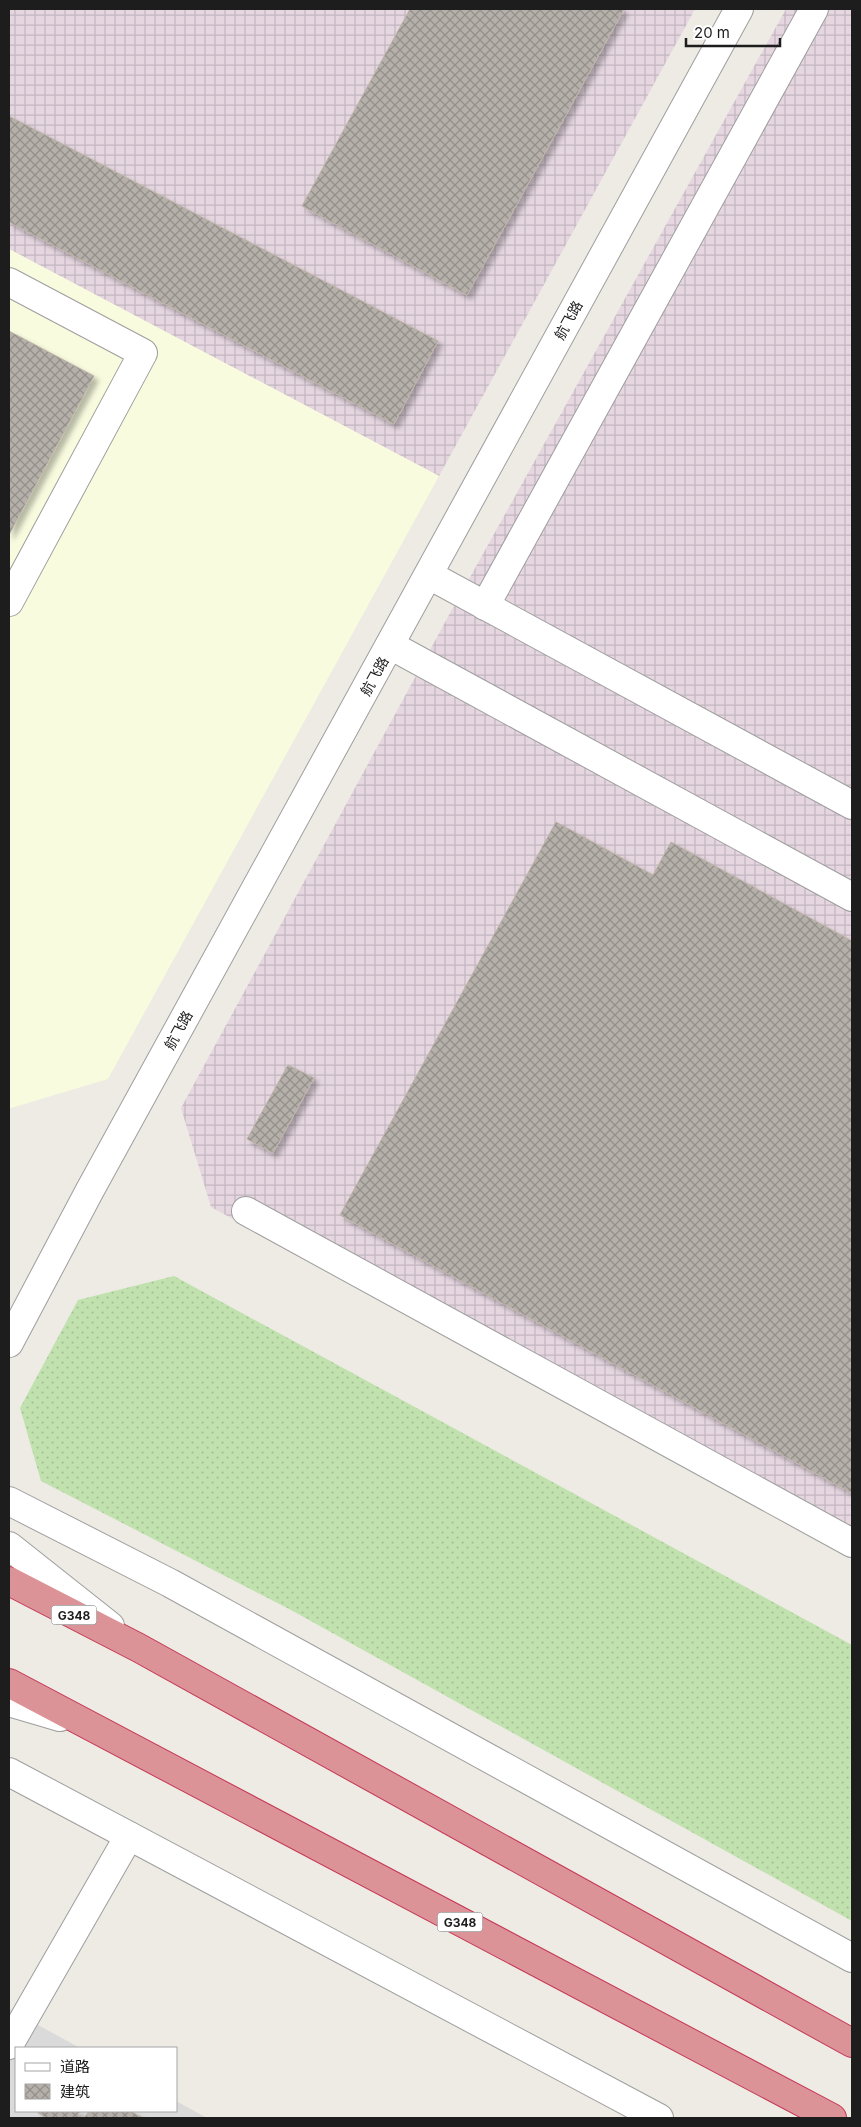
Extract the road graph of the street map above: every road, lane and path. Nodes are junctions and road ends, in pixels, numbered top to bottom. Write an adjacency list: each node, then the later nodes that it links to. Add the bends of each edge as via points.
1 (739, 9): 4 (street, 航飞路)
2 (814, 9): 6 (street)
3 (9, 282): 5 (street, via 143,353)
4 (429, 575): 6 (street); 7 (street, 航飞路)
5 (9, 602)
6 (486, 606): 8 (street)
7 (390, 646): 9 (street); 11 (street, 航飞路)
8 (852, 805)
9 (852, 897)
10 (246, 1211): 13 (street)
11 (9, 1343)
12 (9, 1502): 22 (street, via 170,1583)
13 (852, 1543)
14 (9, 1546): 16 (street)
15 (9, 1581): 16 (highway, G348)
16 (139, 1648): 23 (highway, G348)
17 (9, 1683): 19 (highway, G348)
18 (9, 1702): 19 (street)
19 (88, 1725): 26 (highway, G348)
20 (9, 1772): 21 (street)
21 (129, 1836): 24 (street); 25 (street)
22 (852, 1958)
23 (852, 2043)
24 (9, 2046)
25 (659, 2118)
26 (832, 2118)

